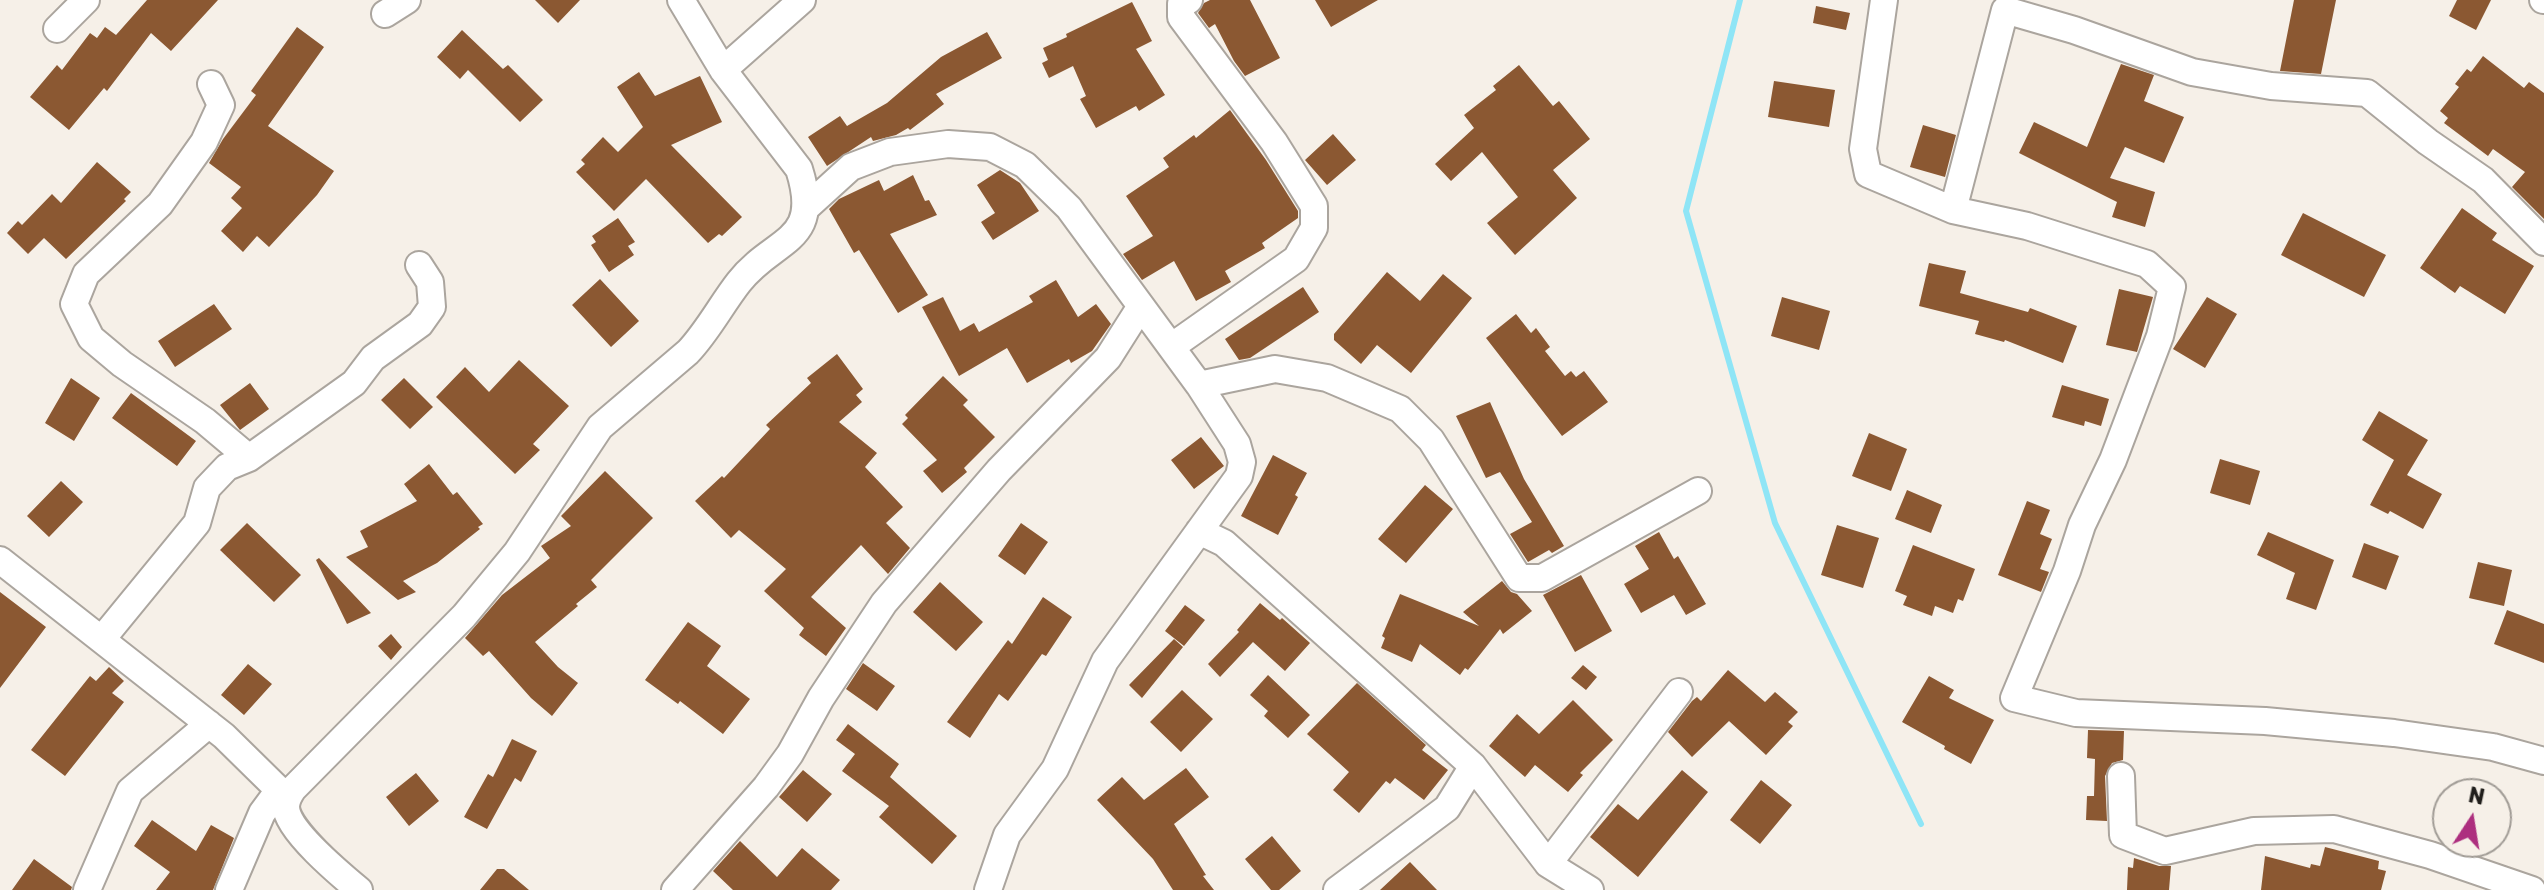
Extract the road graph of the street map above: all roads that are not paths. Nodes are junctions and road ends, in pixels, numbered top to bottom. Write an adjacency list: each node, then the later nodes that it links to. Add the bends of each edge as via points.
1 (86, 0): 6 (street)
2 (681, 0): 7 (street)
3 (802, 0): 7 (street)
4 (1189, 0): 14 (street, via 1181,4 1181,17 1274,142 1314,206 1314,228 1296,259)
5 (1884, 0): 10 (street, via 1863,149 1868,174)
6 (57, 29)
7 (723, 70): 9 (street, via 799,169)
8 (211, 84): 16 (street, via 221,105 204,142 160,204 86,274 74,304 91,338)
9 (807, 207): 13 (street, via 851,167 890,152 948,144 990,147 1025,165 1069,208); 26 (street, via 802,224 746,274 700,340 600,427 517,552 464,616 287,800)
10 (1953, 210): 11 (street, via 2005,10 2192,72 2271,86 2367,93 2483,180); 23 (street, via 2027,226 2147,264 2172,287 2160,336 2113,460 2014,698 2076,713 2394,733 2493,747)
11 (2544, 242)
12 (419, 265): 16 (street, via 430,282 432,307 420,324 373,358 354,383)
13 (1141, 306): 14 (street); 28 (street, via 1108,358 999,470 884,603 790,754)
14 (1171, 347): 15 (street)
15 (1199, 385): 17 (street, via 1275,369 1327,378 1400,409 1431,440 1519,578 1542,578); 18 (street, via 1237,444 1242,462 1239,476)
16 (249, 458): 20 (street, via 227,467 207,488 197,523)
17 (1698, 491)
18 (1199, 531): 24 (street, via 1224,543); 32 (street, via 1105,661 1055,769 1007,835)
19 (0, 560): 20 (street)
20 (102, 639): 22 (street)
21 (1679, 692): 27 (street)
22 (209, 724): 26 (street, via 255,767); 29 (street, via 130,791)
23 (2544, 761)
24 (1473, 766): 27 (street); 33 (street, via 1447,808)
25 (2121, 776): 35 (street, via 2123,835 2165,851 2254,831 2334,829)
26 (276, 804): 30 (street); 31 (street, via 316,852)
27 (1548, 864): 34 (street)
28 (688, 884)
29 (87, 890)
30 (229, 890)
31 (359, 890)
32 (988, 890)
33 (1337, 890)
34 (1590, 890)
35 (2532, 890)

